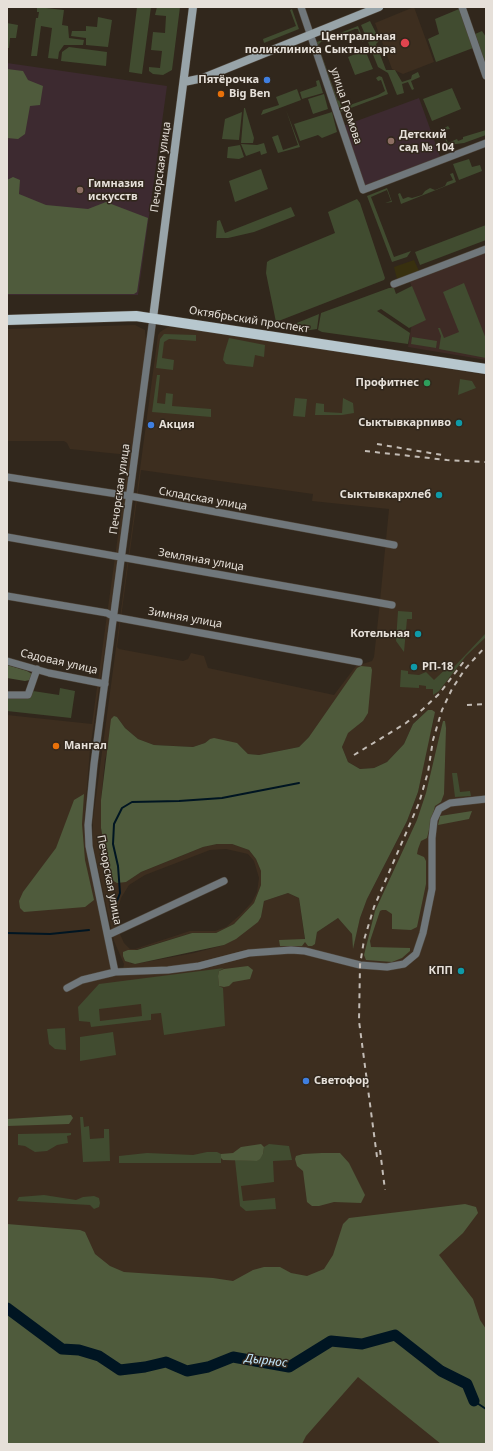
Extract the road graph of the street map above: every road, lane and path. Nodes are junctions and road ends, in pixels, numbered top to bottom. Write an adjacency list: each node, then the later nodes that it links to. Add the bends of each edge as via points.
1 (193, 7): 7 (street, Печорская улица)
2 (301, 7): 5 (street, улица Громова)
3 (379, 7): 5 (street)
4 (462, 7): 6 (street)
5 (311, 34): 7 (street, via 203,78); 8 (street, улица Громова, via 363,190)
6 (486, 76)
7 (184, 82): 11 (street, Печорская улица)
8 (486, 143)
9 (486, 249): 10 (street)
10 (394, 284)
11 (153, 318): 12 (main road, Октябрьский проспект, via 136,316); 13 (main road, Октябрьский проспект); 15 (street, Печорская улица)
12 (7, 320)
13 (486, 369)
14 (7, 477): 15 (street, Складская улица)
15 (130, 496): 17 (street, Складская улица); 18 (street, Печорская улица)
16 (7, 537): 18 (street, Земляная улица)
17 (394, 545)
18 (122, 557): 20 (street, Земляная улица); 21 (street, Печорская улица)
19 (7, 596): 21 (street, Зимняя улица)
20 (392, 605)
21 (114, 616): 23 (street, Зимняя улица); 25 (street, Печорская улица)
22 (7, 661): 24 (street, Садовая улица)
23 (359, 662)
24 (37, 669): 25 (street, Садовая улица); 26 (street, via 28,695)
25 (105, 684): 29 (street, Печорская улица, via 94,764 88,838)
26 (7, 695)
27 (486, 799): 30 (street, via 450,803 439,808 434,820 432,889 423,933 416,954 404,964 387,967 360,965 291,950 248,953 199,966)
28 (224, 881): 29 (street)
29 (108, 935): 30 (street, Печорская улица)
30 (117, 973): 31 (street, via 82,980)
31 (67, 988)

